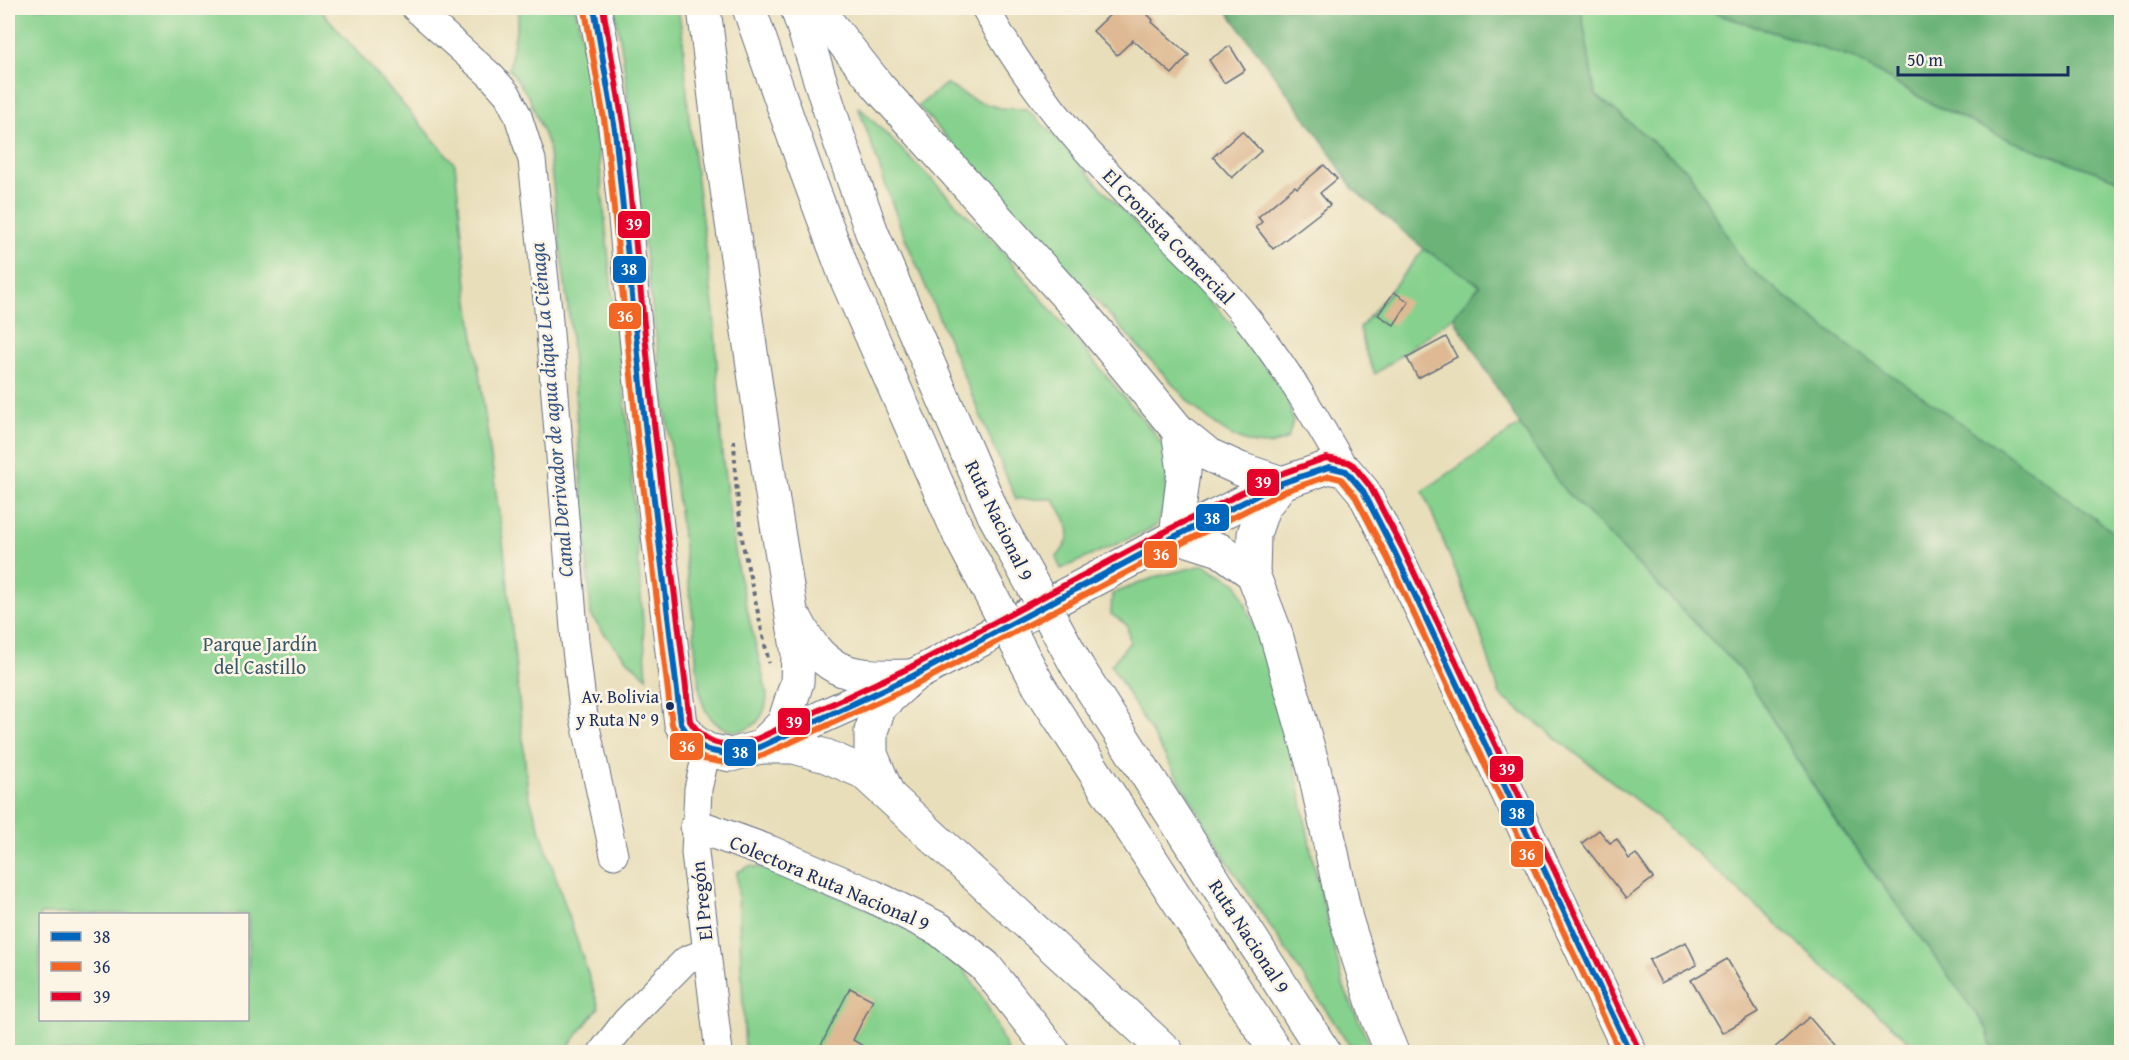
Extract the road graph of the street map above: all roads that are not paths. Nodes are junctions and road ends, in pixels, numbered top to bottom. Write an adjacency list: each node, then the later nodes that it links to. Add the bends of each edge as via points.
1 (415, 8): 19 (street, via 508,95 532,160 584,718)
2 (594, 8): 16 (main road, via 603,44 620,181 646,443 681,724 692,740)
3 (704, 8): 13 (main road)
4 (749, 8): 25 (main road, Ruta Nacional 9, bridge, via 846,278 960,536 1039,686)
5 (797, 8): 26 (main road, Ruta Nacional 9, bridge, via 872,232 994,515 1077,666)
6 (818, 8): 8 (main road, via 878,86 1076,305)
7 (985, 8): 9 (street, El Cronista Comercial, via 1030,81 1069,130 1250,322 1308,403)
8 (1178, 430): 10 (main road, via 1209,454); 11 (main road, via 1184,471)
9 (1346, 471): 10 (main road, via 1329,467); 28 (main road, via 1363,491 1395,553)
10 (1282, 483): 11 (main road); 12 (main road, via 1263,508 1254,534)
11 (1176, 536): 12 (main road, via 1220,550); 14 (main road)
12 (1253, 574): 27 (main road, via 1275,631 1314,769 1346,919)
13 (789, 606): 14 (main road, via 807,642 824,660 845,672 867,677); 15 (main road, via 798,654 797,682 784,723)
14 (913, 676): 15 (main road); 17 (main road, via 880,706 871,731 871,754)
15 (760, 747): 16 (main road, via 731,755); 17 (main road, via 794,747 826,756 863,772)
16 (707, 750): 18 (street, El Pregón, via 698,789)
17 (890, 797): 24 (main road)
18 (697, 826): 20 (street, El Pregón, via 695,853); 23 (main road, Colectora Ruta Nacional 9, via 800,865 939,929 985,966)
19 (614, 855)
20 (706, 952): 21 (street, via 686,960 626,1021); 22 (street, El Pregón)
21 (602, 1053)
22 (719, 1053)
23 (1053, 1053)
24 (1167, 1053)
25 (1276, 1053)
26 (1324, 1053)
27 (1392, 1053)
28 (1630, 1053)

